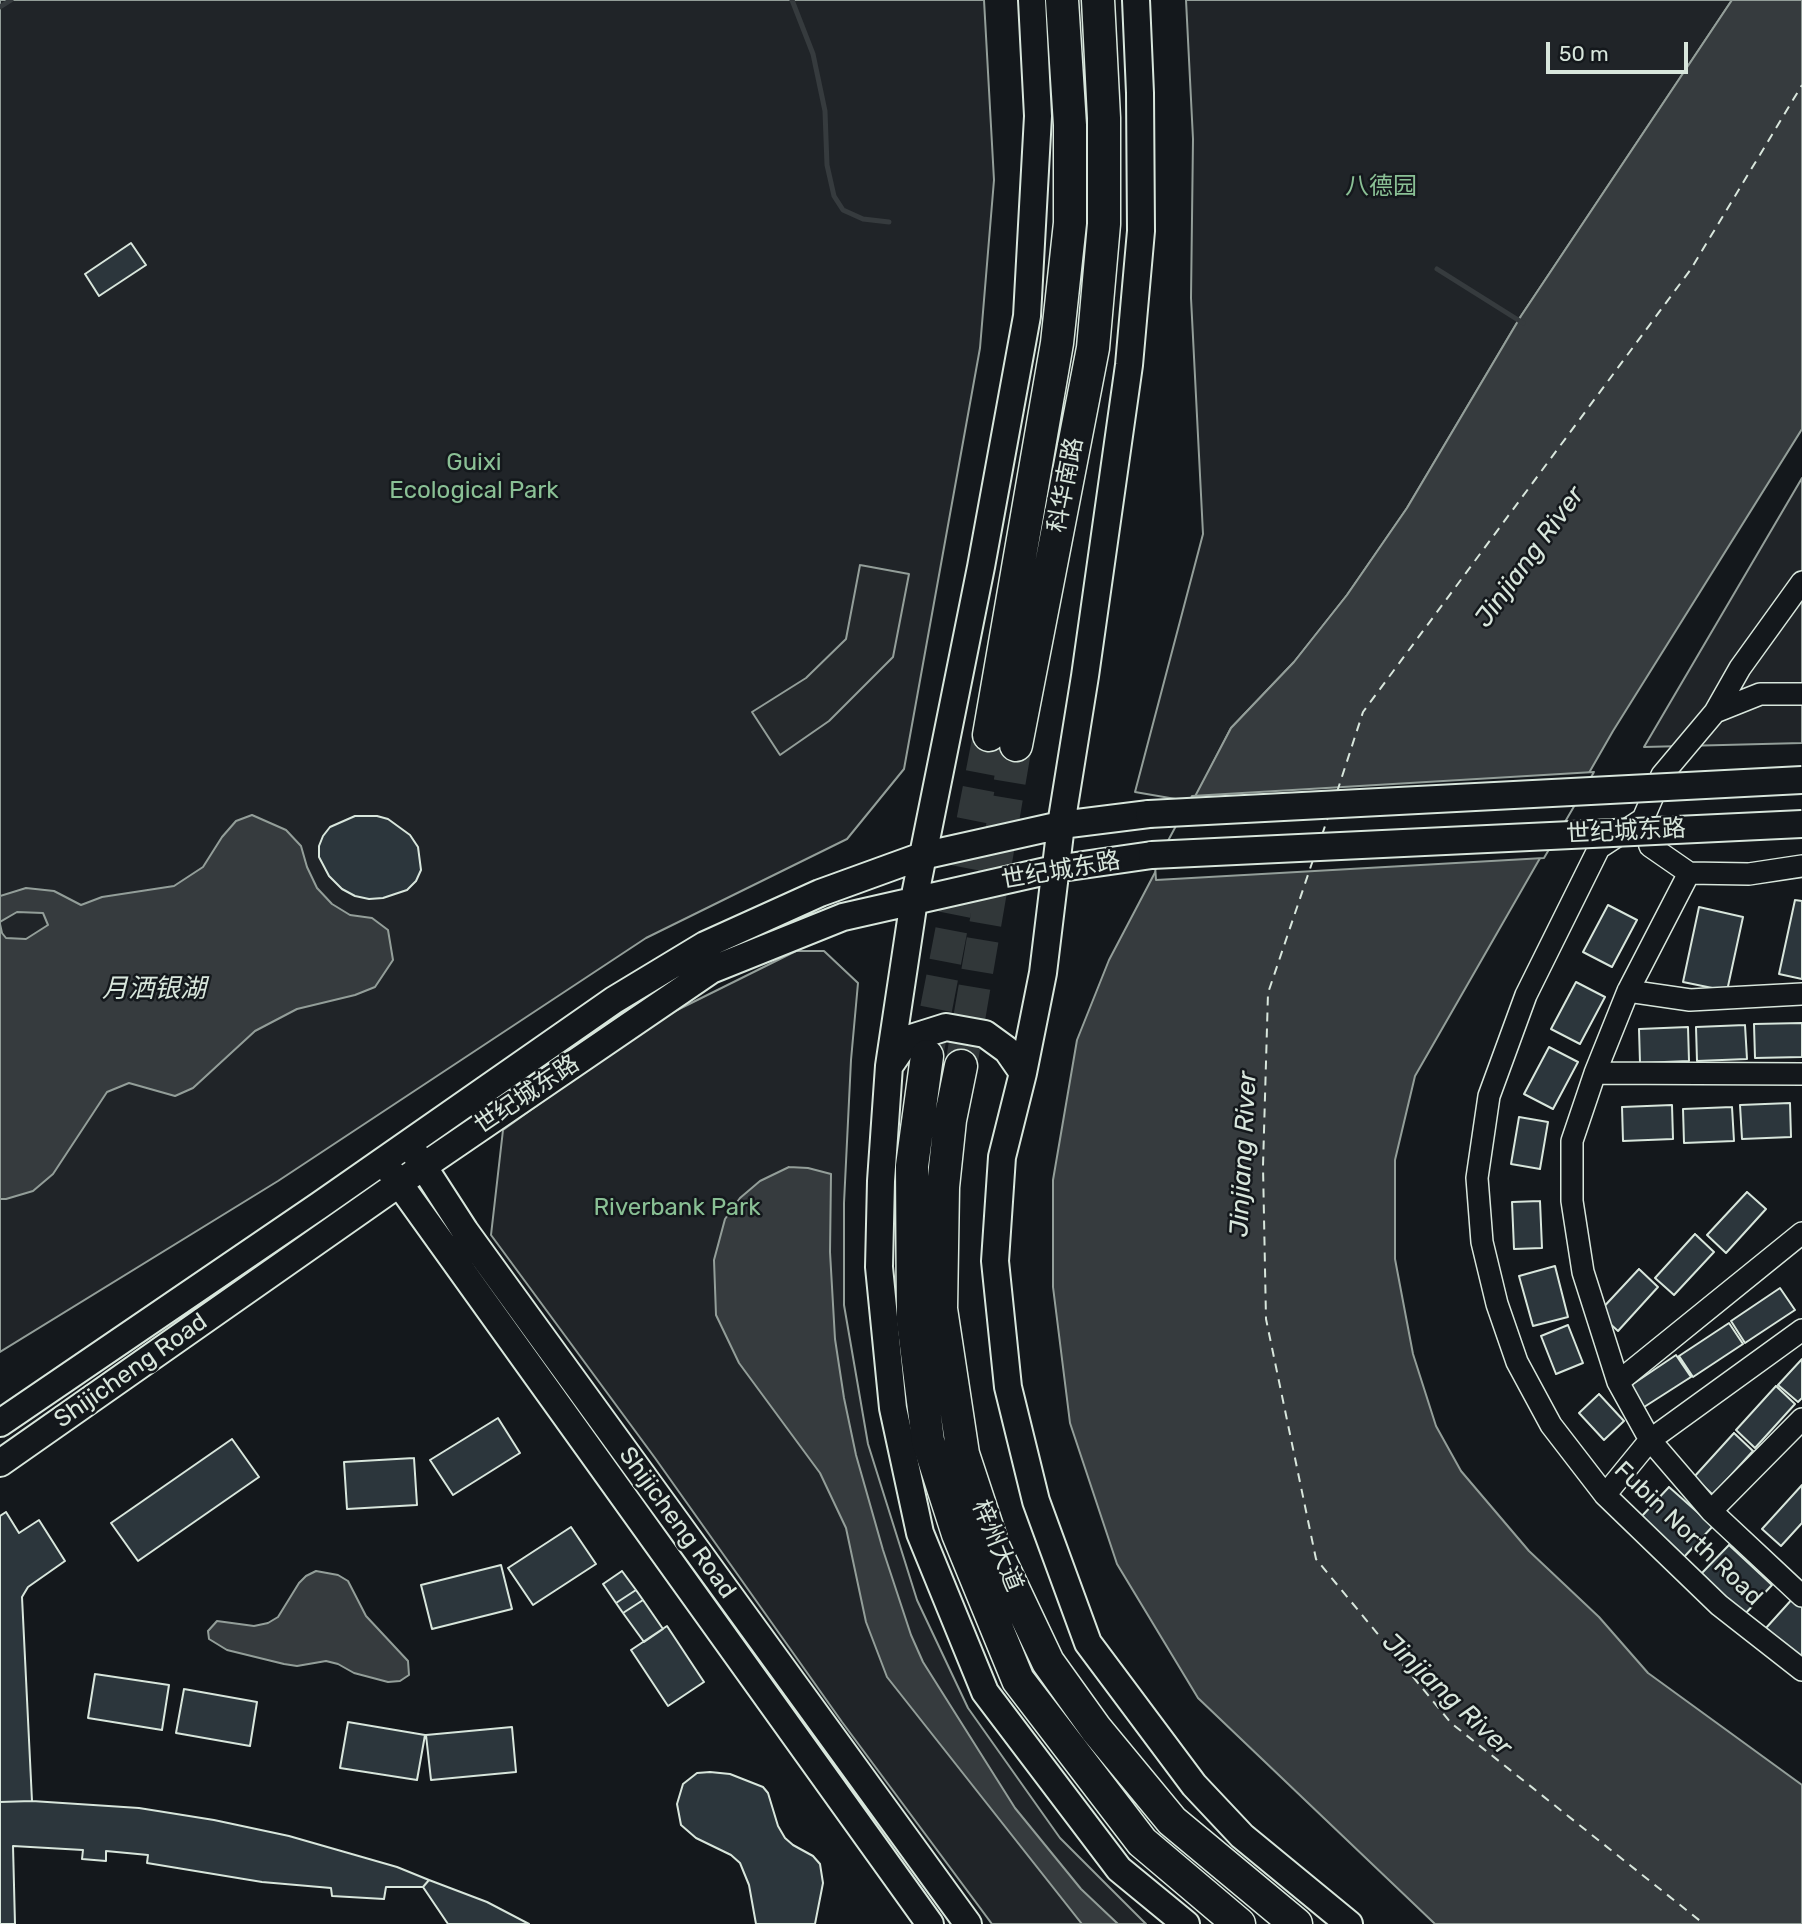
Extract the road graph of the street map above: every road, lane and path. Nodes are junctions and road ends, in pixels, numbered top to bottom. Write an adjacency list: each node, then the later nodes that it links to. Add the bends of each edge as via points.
1 (1032, 0): 6 (main road, via 1038,116)
2 (1062, 0): 5 (highway, 科华南路, via 1070,125)
3 (1098, 0): 5 (highway, 科华南路, via 1104,224 1093,348 1002,740)
4 (1136, 0): 13 (main road, via 1141,231 1129,365)
5 (1070, 223): 6 (main road)
6 (1027, 316): 14 (main road)
7 (1802, 582): 9 (street, via 1740,668)
8 (1802, 694): 9 (street, via 1760,694)
9 (1715, 712): 11 (street, via 1662,775)
10 (1802, 780): 13 (main road, 世纪城东路, bridge, via 1149,814)
11 (1643, 819): 17 (street, via 1650,846); 38 (street, Fubin North Road, via 1599,848 1526,995 1489,1096 1478,1178 1482,1242 1517,1362 1551,1425)
12 (1802, 824): 16 (main road, 世纪城东路, bridge, via 1152,855)
13 (1061, 825): 14 (main road, 世纪城东路); 16 (main road)
14 (922, 856): 18 (main road); 27 (main road, 世纪城东路, via 820,893 705,944 614,1000)
15 (1802, 866): 17 (street, via 1749,874)
16 (1055, 869): 18 (main road, 世纪城东路); 24 (main road, via 1043,973)
17 (1689, 873): 19 (street)
18 (914, 900): 22 (main road); 29 (main road, 世纪城东路, via 843,917 710,970)
19 (1628, 991): 20 (street, via 1690,1000); 25 (street)
20 (1802, 994)
21 (927, 1056): 45 (highway, 梓州大道, via 912,1167 913,1321 928,1441 958,1534 1018,1680 1142,1842)
22 (889, 1066): 24 (main road, via 908,1039 946,1027 985,1034 1007,1050); 44 (main road, via 879,1267 893,1408 920,1533 985,1692 1119,1870)
23 (961, 1066): 46 (highway, 梓州大道, via 943,1187 941,1309 963,1454 994,1548 1048,1662 1096,1729 1172,1821)
24 (1023, 1073): 47 (main road, via 1002,1157 995,1261 1008,1387 1036,1501 1088,1643 1194,1785 1242,1836)
25 (1595, 1073): 26 (street); 33 (street, via 1572,1141 1572,1201 1583,1272)
26 (1802, 1074)
27 (408, 1144): 28 (main road, Shijicheng Road); 29 (main road, Shijicheng Road)
28 (383, 1161): 30 (main road, Shijicheng Road); 35 (main road, Shijicheng Road)
29 (424, 1166): 30 (main road, 世纪城东路); 43 (main road, Shijicheng Road, via 465,1231)
30 (399, 1183): 37 (main road, Shijicheng Road); 42 (main road, Shijicheng Road)
31 (1802, 1233): 33 (street)
32 (1802, 1330): 36 (street)
33 (1618, 1382): 36 (street)
34 (1802, 1419): 39 (street)
35 (0, 1423)
36 (1650, 1440): 38 (street); 39 (street)
37 (0, 1463)
38 (1605, 1495): 41 (street, Fubin North Road, via 1718,1605)
39 (1711, 1511): 40 (street)
40 (1802, 1596)
41 (1802, 1670)
42 (930, 1924)
43 (968, 1924)
44 (1186, 1924)
45 (1239, 1924)
46 (1296, 1924)
47 (1349, 1924)

